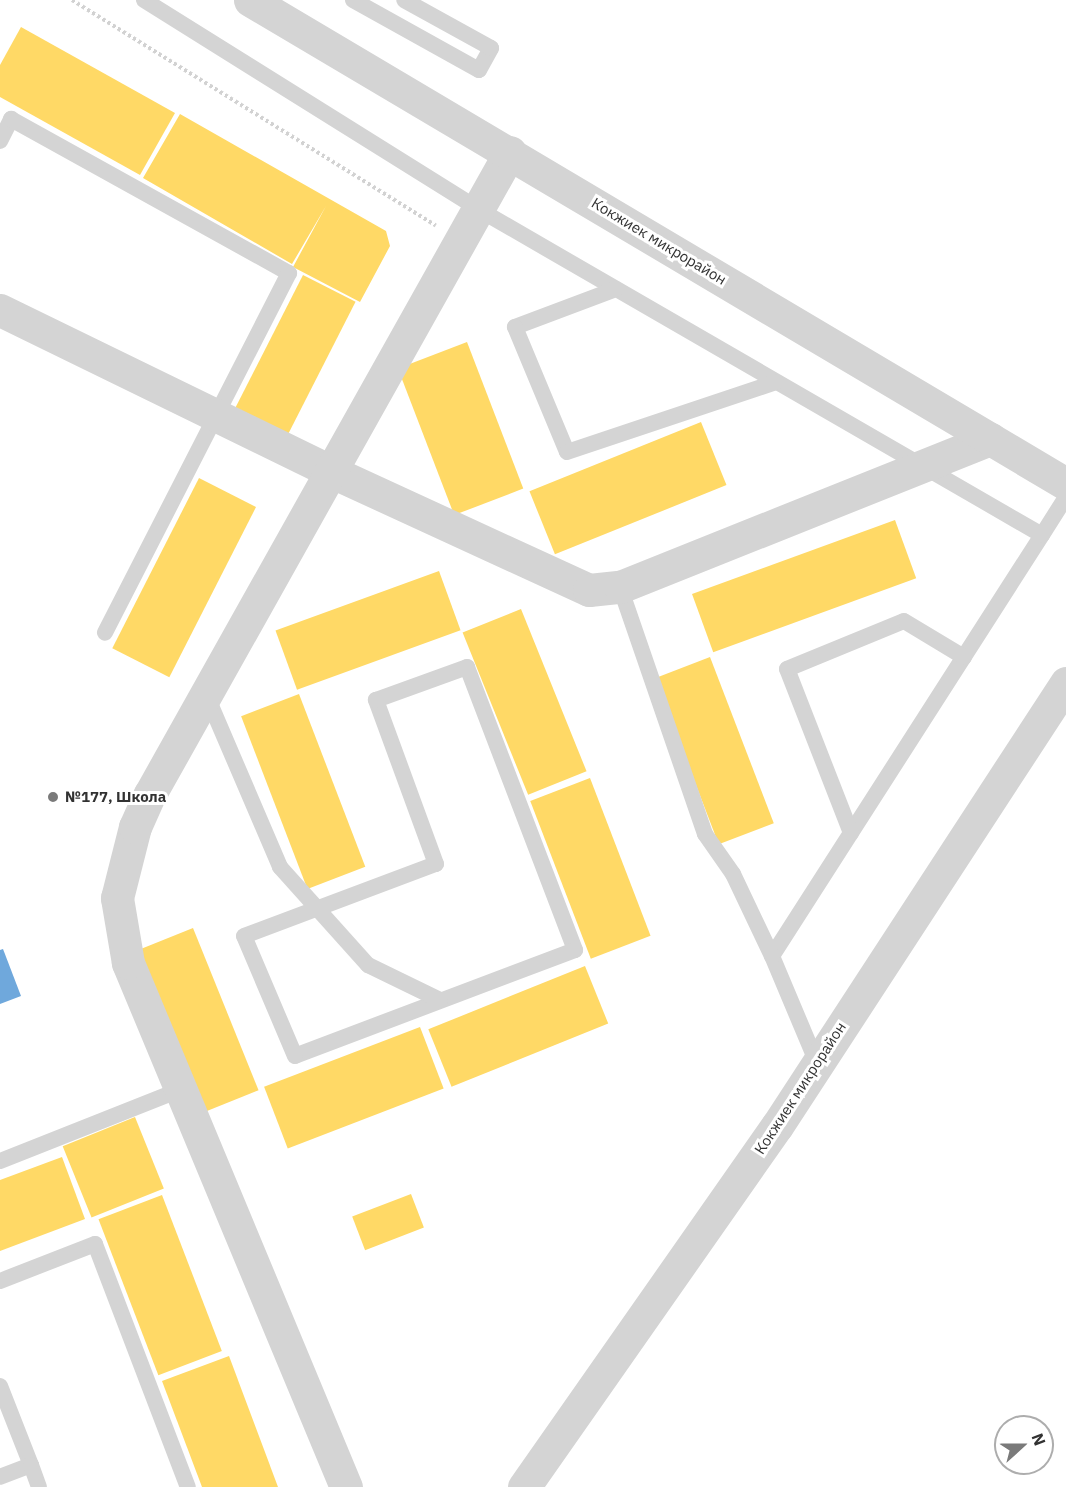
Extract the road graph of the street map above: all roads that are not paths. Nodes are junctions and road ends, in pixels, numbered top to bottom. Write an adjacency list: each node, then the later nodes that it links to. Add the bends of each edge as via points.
1 (144, 0): 7 (lane)
2 (250, 0): 6 (street, Кокжиек микрорайон)
3 (353, 0): 4 (lane, via 479,70 490,48)
4 (404, 0)
5 (0, 141): 11 (lane, via 12,119 289,273)
6 (510, 152): 7 (street); 12 (street, Кокжиек микрорайон)
7 (478, 209): 8 (lane); 14 (street)
8 (616, 290): 10 (lane); 10 (lane, via 515,327 567,452)
9 (0, 310): 11 (street)
10 (776, 382): 13 (lane)
11 (217, 413): 14 (street); 19 (lane)
12 (990, 439): 13 (street); 15 (street, Кокжиек микрорайон)
13 (923, 464): 17 (lane); 18 (street)
14 (330, 471): 18 (street, via 589,590); 22 (street)
15 (1066, 484)
16 (1066, 497): 17 (lane)
17 (1042, 535): 20 (lane)
18 (620, 587): 25 (lane, via 705,834 733,874)
19 (105, 633)
20 (964, 657): 23 (lane); 23 (lane, via 904,621 787,669)
21 (1066, 683): 27 (street, Кокжиек микрорайон)
22 (206, 694): 24 (lane, via 280,867); 28 (street, via 139,819 117,898 128,963)
23 (851, 833): 25 (lane)
24 (319, 910): 26 (lane, via 368,965); 26 (lane, via 244,936 296,1056); 26 (lane, via 436,864 376,700 467,667 575,950)
25 (772, 956): 27 (lane)
26 (440, 1000)
27 (817, 1063): 37 (street, Кокжиек микрорайон)
28 (179, 1090): 29 (lane); 36 (street)
29 (0, 1161)
30 (0, 1281): 35 (lane, via 95,1244)
31 (0, 1386): 32 (lane)
32 (31, 1465): 33 (lane); 34 (lane)
33 (0, 1477)
34 (39, 1487)
35 (188, 1487)
36 (346, 1487)
37 (524, 1487)

